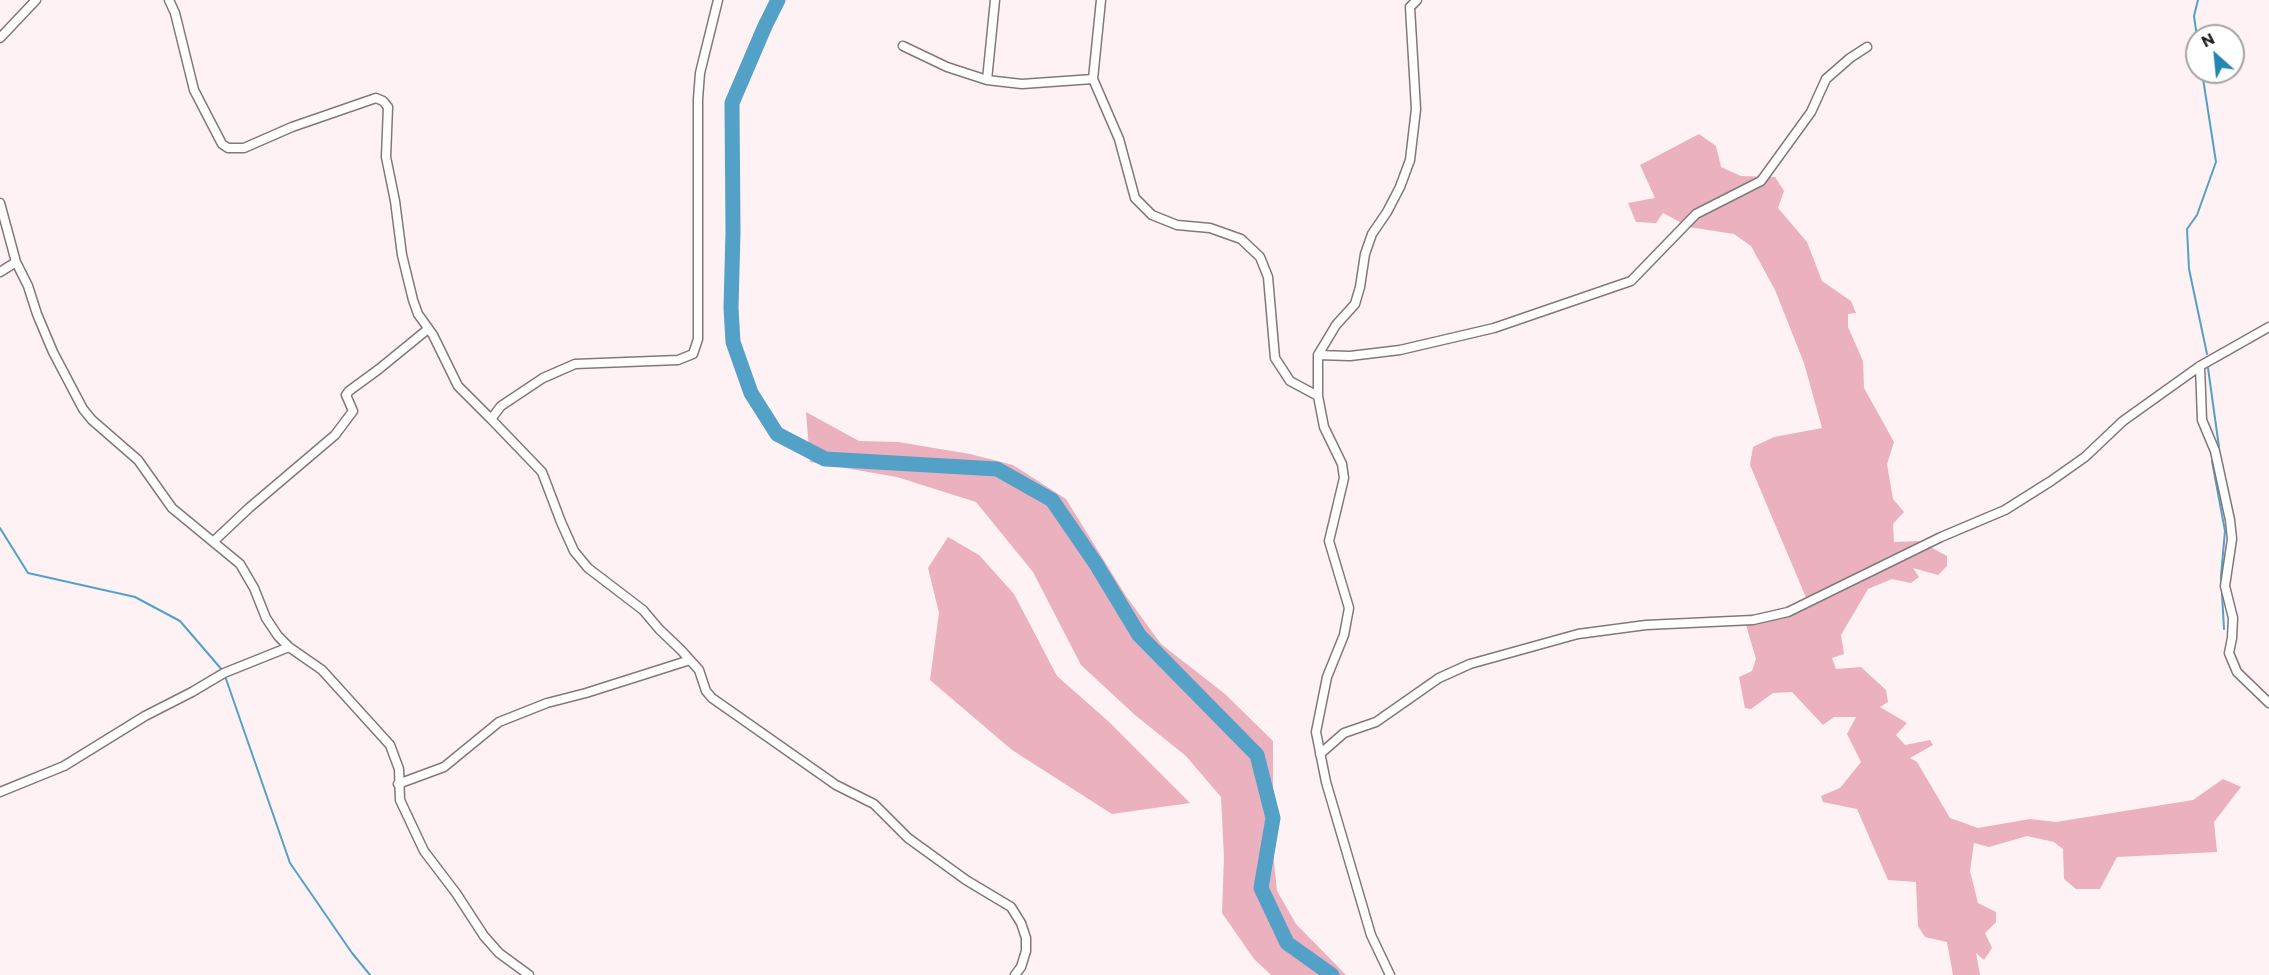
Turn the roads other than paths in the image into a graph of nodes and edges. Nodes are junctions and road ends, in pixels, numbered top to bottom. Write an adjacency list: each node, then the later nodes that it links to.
1 (36, 0): 7 (street)
2 (169, 0): 16 (street)
3 (718, 0): 20 (street)
4 (995, 0): 11 (street)
5 (1101, 0): 10 (street)
6 (1417, 0): 17 (street)
7 (0, 39)
8 (903, 46): 11 (street)
9 (1867, 47): 17 (street)
10 (1093, 79): 11 (street); 19 (street)
11 (987, 80)
12 (0, 203): 13 (street)
13 (16, 262): 14 (street); 21 (street)
14 (0, 272)
15 (2269, 327): 18 (street)
16 (428, 329): 20 (street); 21 (street)
17 (1318, 355): 19 (street)
18 (2200, 366): 24 (street); 25 (street)
19 (1318, 396): 25 (street)
20 (491, 419): 23 (street)
21 (214, 541): 22 (street)
22 (289, 647): 26 (street); 27 (street)
23 (690, 660): 26 (street); 29 (street)
24 (2269, 703)
25 (1320, 754): 30 (street)
26 (398, 784): 28 (street)
27 (0, 792)
28 (529, 975)
29 (1015, 975)
30 (1390, 975)

